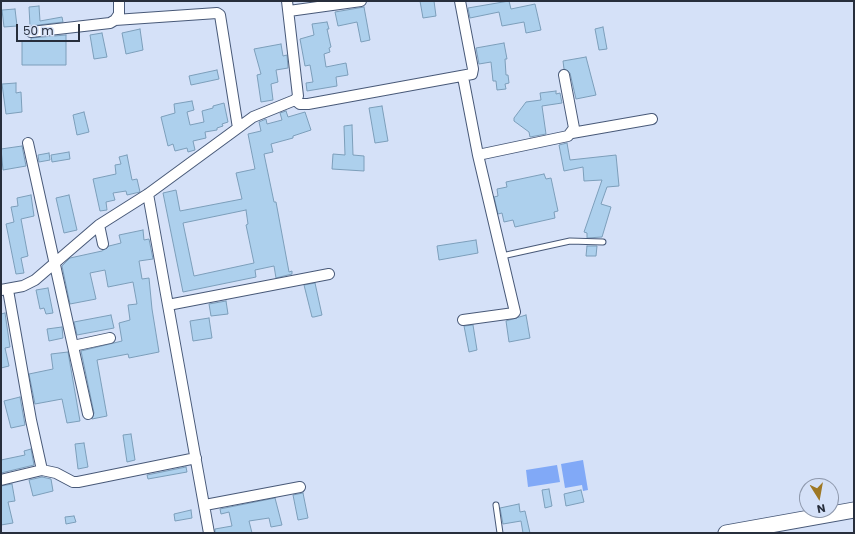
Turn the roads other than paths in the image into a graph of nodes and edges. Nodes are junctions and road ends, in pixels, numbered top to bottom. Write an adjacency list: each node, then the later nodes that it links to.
1 (119, 1): 6 (street)
2 (288, 1): 5 (street)
3 (361, 1): 5 (street)
4 (460, 1): 9 (street)
5 (290, 11): 10 (street)
6 (115, 20): 7 (street); 12 (street)
7 (31, 32)
8 (564, 74): 13 (street)
9 (463, 77): 10 (street); 15 (street)
10 (295, 100): 12 (street)
11 (652, 119): 13 (street)
12 (238, 128): 16 (street)
13 (572, 132): 15 (street)
14 (28, 143): 21 (street)
15 (478, 155): 20 (street)
16 (148, 194): 17 (street); 24 (street)
17 (99, 225): 19 (street); 21 (street)
18 (603, 242): 20 (lane)
19 (103, 244)
20 (502, 256): 25 (street)
21 (54, 262): 23 (street); 27 (street)
22 (329, 274): 24 (street)
23 (4, 290): 30 (street)
24 (168, 305): 29 (street)
25 (463, 320)
26 (110, 338): 27 (street)
27 (73, 346): 28 (street)
28 (88, 414)
29 (196, 458): 30 (street); 33 (street)
30 (42, 470): 31 (street)
31 (1, 480)
32 (300, 486): 33 (street)
33 (204, 505): 36 (street)
34 (496, 505): 37 (lane)
35 (854, 510): 38 (street)
36 (209, 533)
37 (500, 533)
38 (726, 533)

